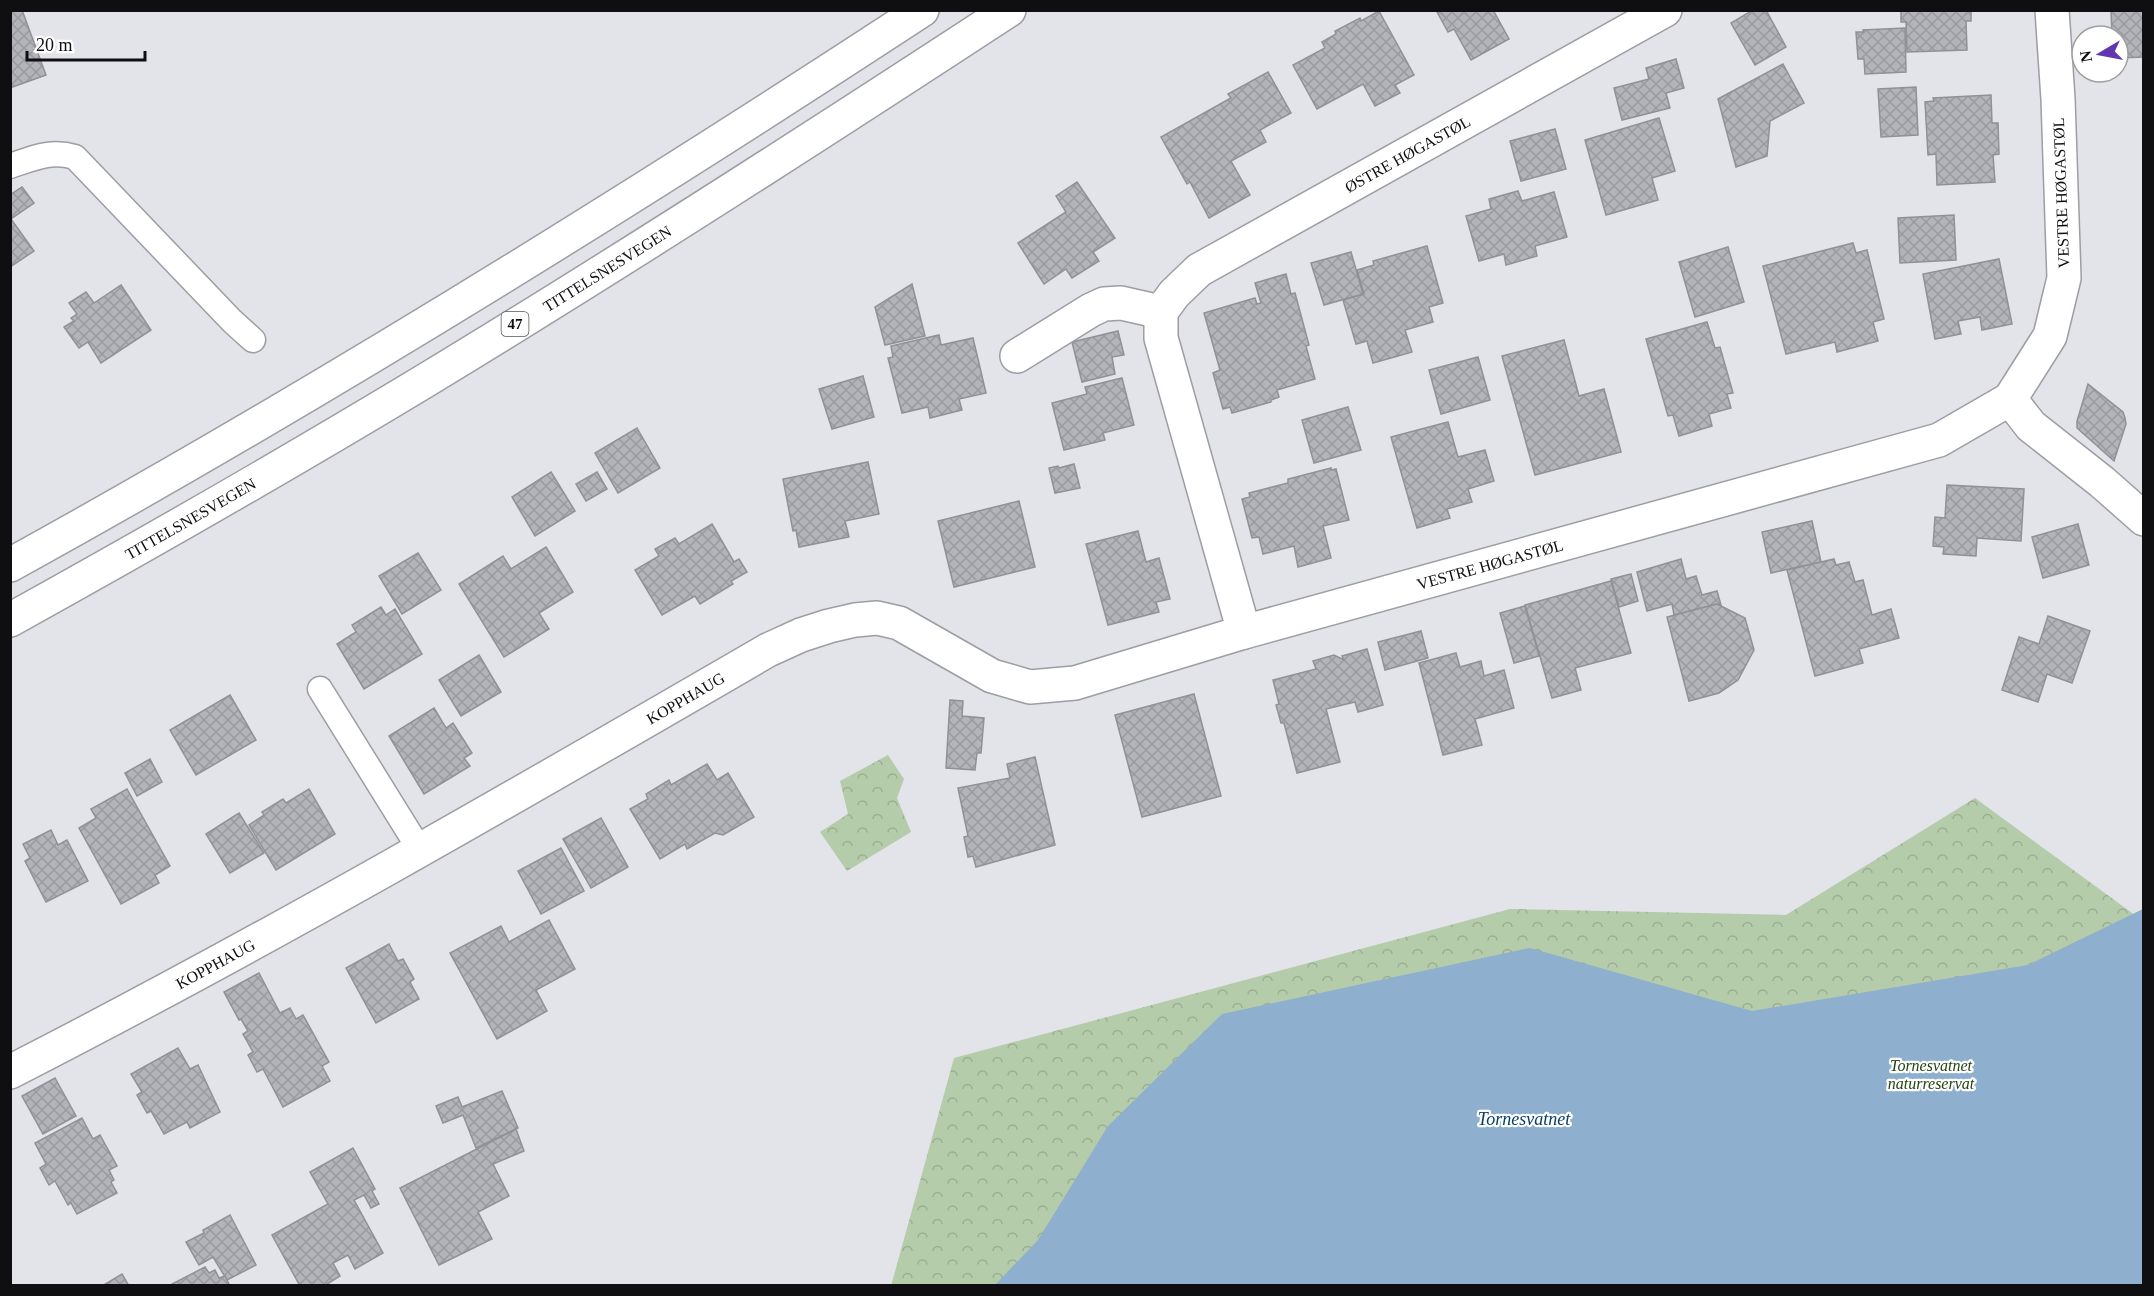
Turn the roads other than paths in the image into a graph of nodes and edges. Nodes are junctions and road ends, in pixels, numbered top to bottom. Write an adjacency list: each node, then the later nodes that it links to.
1 (922, 10): 11 (street)
2 (1009, 10): 12 (street, TITTELSNESVEGEN / 47)
3 (1665, 10): 6 (street, ØSTRE HØGASTØL)
4 (2052, 10): 9 (street, VESTRE HØGASTØL)
5 (10, 166): 7 (lane)
6 (1161, 312): 8 (street); 13 (street)
7 (253, 340)
8 (1017, 356)
9 (2010, 399): 10 (street); 13 (street, VESTRE HØGASTØL)
10 (2144, 519)
11 (10, 565)
12 (10, 620)
13 (1244, 632): 14 (street, VESTRE HØGASTØL)
14 (964, 660): 16 (street, KOPPHAUG)
15 (320, 689): 16 (lane)
16 (420, 850): 17 (street, KOPPHAUG)
17 (10, 1072)

